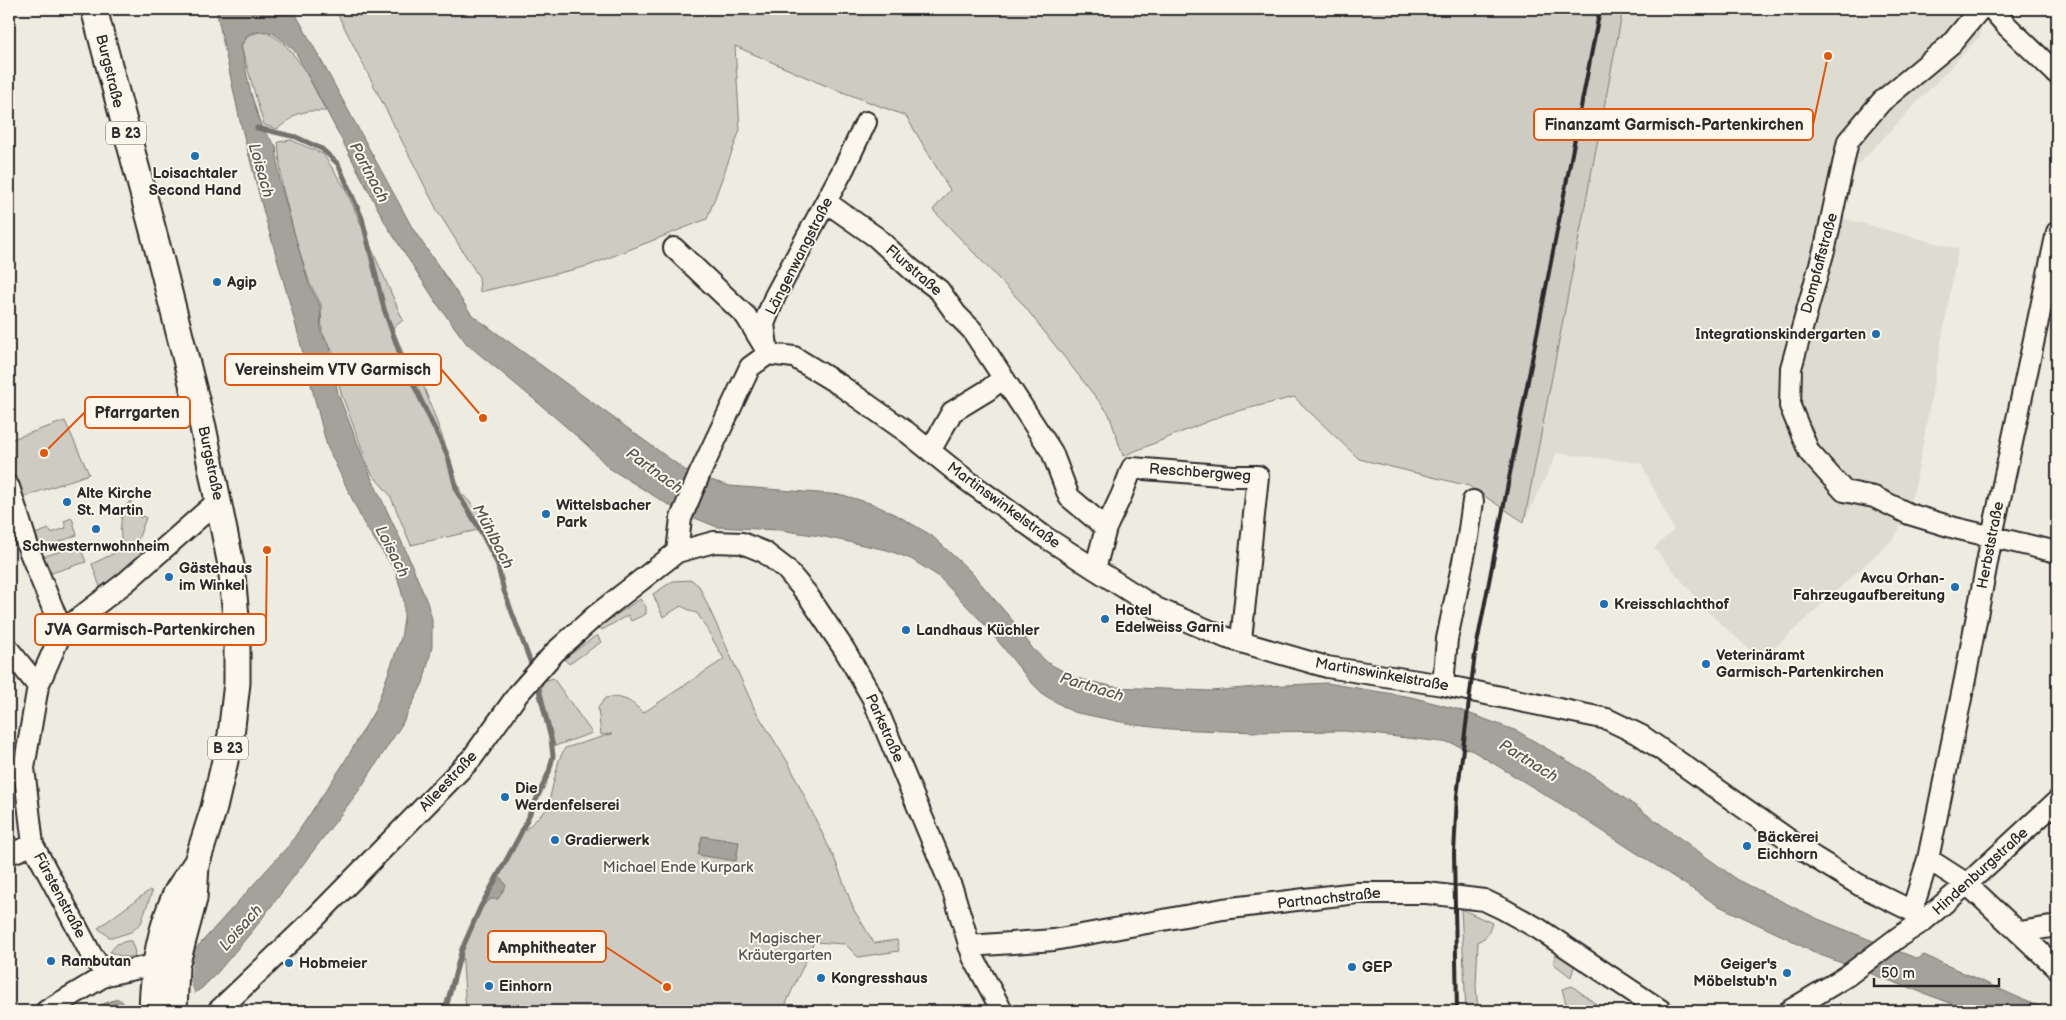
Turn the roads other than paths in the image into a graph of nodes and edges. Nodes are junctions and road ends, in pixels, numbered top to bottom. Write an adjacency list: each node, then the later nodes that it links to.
1 (94, 9): 13 (main road, Burgstraße / B 23)
2 (1980, 9): 16 (street, Dompfaffstraße)
3 (1992, 9): 4 (street)
4 (2057, 74)
5 (866, 122): 6 (street, Längenwangstraße)
6 (826, 202): 9 (street, Längenwangstraße); 10 (street, Flurstraße)
7 (2057, 232): 16 (street, Herbststraße)
8 (674, 248): 9 (street)
9 (768, 354): 11 (street, Martinswinkelstraße); 17 (street)
10 (1003, 378): 11 (street); 15 (street, Flurstraße)
11 (930, 451): 19 (street, Martinswinkelstraße)
12 (9, 487): 20 (street)
13 (219, 500): 20 (street, Fürstenstraße); 29 (main road, Burgstraße / B 23)
14 (1473, 501): 23 (street)
15 (1106, 528): 19 (street); 21 (street, Reschbergweg)
16 (1992, 536): 18 (street, Dompfaffstraße); 28 (street, Herbststraße)
17 (677, 552): 35 (street, Parkstraße); 43 (street, Alleestraße)
18 (2057, 552)
19 (1095, 569): 21 (street, Martinswinkelstraße)
20 (62, 631): 24 (street, Fürstenstraße)
21 (1241, 640): 23 (street, Martinswinkelstraße)
22 (9, 650): 24 (street)
23 (1443, 685): 31 (street, Martinswinkelstraße)
24 (38, 686): 26 (street, Fürstenstraße)
25 (2057, 801): 30 (street, Hindenburgstraße)
26 (33, 845): 27 (street); 39 (street, Fürstenstraße)
27 (9, 854)
28 (1928, 859): 30 (street); 31 (street, Herbststraße)
29 (196, 865): 37 (main road, Burgstraße / B 23); 37 (main road, Burgstraße / B 23)
30 (1967, 884): 31 (street, Hindenburgstraße); 33 (street)
31 (1917, 917): 46 (street, Hindenburgstraße)
32 (2057, 926): 33 (street)
33 (2020, 932): 36 (street)
34 (2057, 939): 36 (street)
35 (969, 946): 44 (street, Parkstraße); 45 (street, Partnachstraße)
36 (2043, 954): 38 (street)
37 (171, 959): 39 (street); 41 (main road, B 23); 42 (main road, B 23)
38 (2057, 968)
39 (106, 975): 40 (street)
40 (46, 1011)
41 (152, 1011)
42 (174, 1011)
43 (218, 1011)
44 (1002, 1011)
45 (1661, 1011)
46 (1791, 1011)

